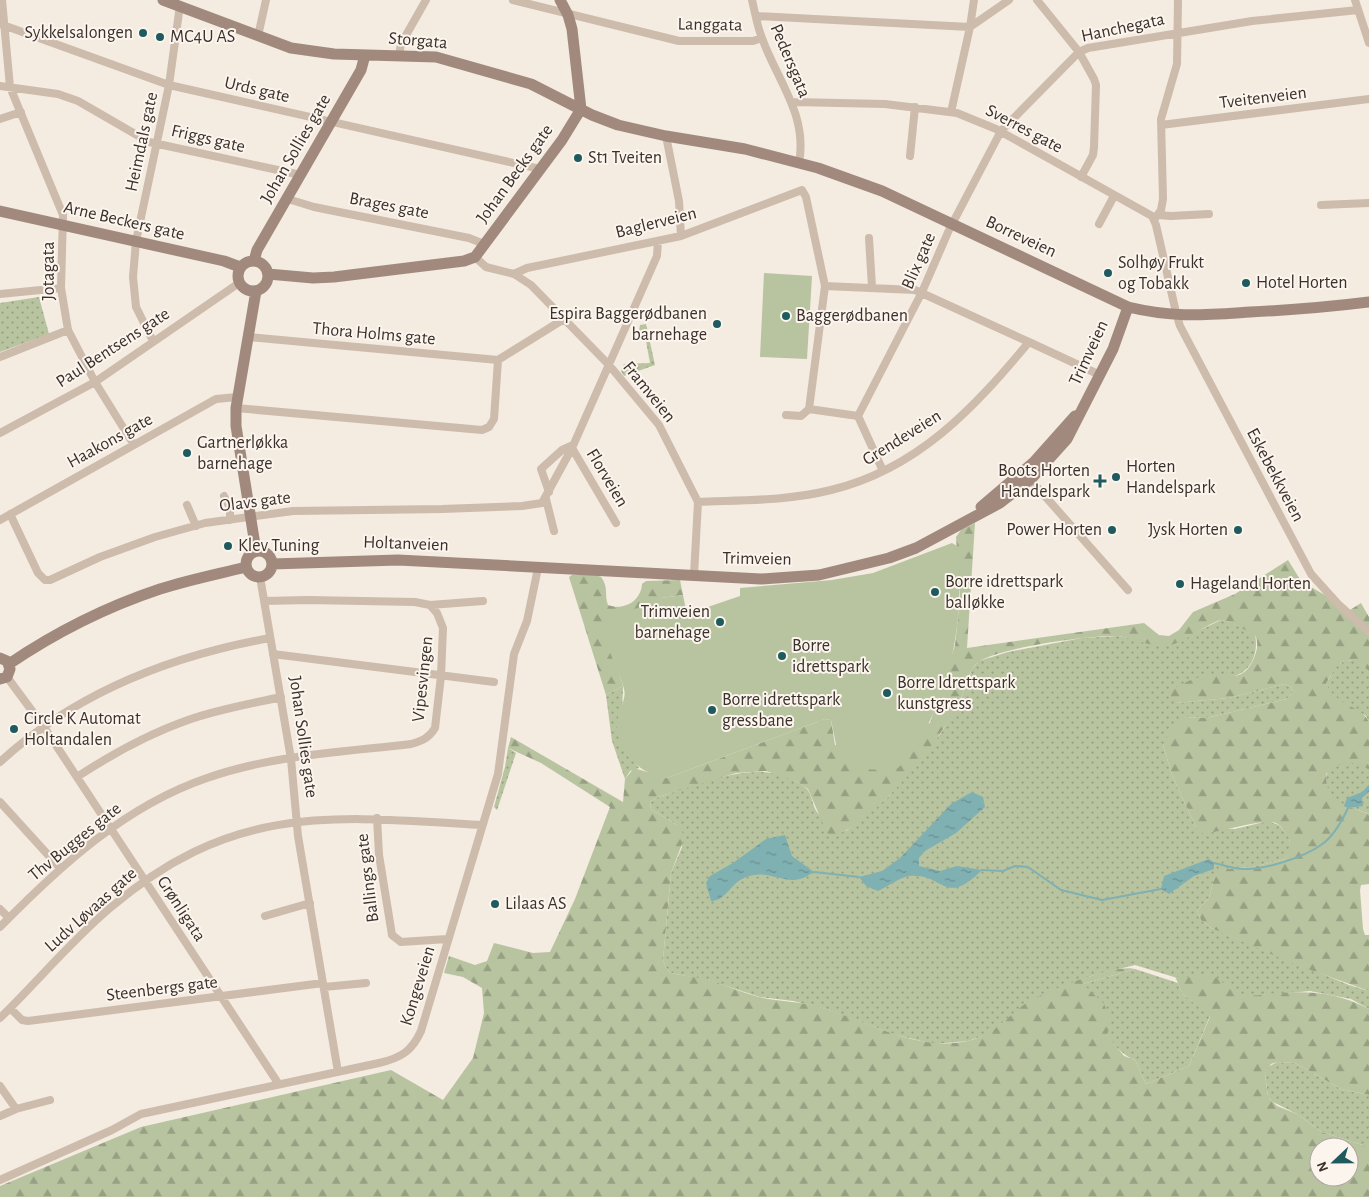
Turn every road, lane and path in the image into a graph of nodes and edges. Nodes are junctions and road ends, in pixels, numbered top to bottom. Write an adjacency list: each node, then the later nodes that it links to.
1 (2, 0): 15 (street, Jotagata)
2 (162, 0): 13 (main road, Storgata)
3 (266, 0): 21 (street)
4 (426, 0): 26 (street)
5 (513, 0): 16 (street, Langgata)
6 (560, 0): 16 (main road)
7 (752, 0): 17 (street, Pedersgata)
8 (974, 0): 19 (street)
9 (1009, 0): 19 (street)
10 (1037, 0): 24 (street)
11 (1178, 0): 20 (street)
12 (1355, 0): 14 (street)
13 (180, 5): 21 (main road, Storgata); 27 (street, Heimdals gate)
14 (1358, 10): 20 (street, Hanchegata); 23 (street)
15 (1, 12): 18 (street, Jotagata)
16 (568, 15): 22 (street, Langgata); 33 (main road)
17 (756, 16): 19 (street); 22 (street, Pedersgata)
18 (3, 25): 27 (street, Urds gate); 29 (street, Jotagata)
19 (970, 27): 35 (street)
20 (1178, 32): 24 (street, Hanchegata); 38 (street)
21 (258, 36): 25 (main road, Storgata)
22 (762, 38): 31 (street, Pedersgata)
23 (1369, 43)
24 (1079, 52): 39 (street, Hanchegata); 46 (street)
25 (365, 55): 26 (main road, Storgata); 37 (main road, Johan Sollies gate)
26 (399, 55): 33 (main road, Storgata)
27 (169, 85): 37 (street, Urds gate); 41 (street, Heimdals gate)
28 (0, 86): 29 (street, Friggs gate)
29 (10, 86): 34 (street, Jotagata); 41 (street, Friggs gate)
30 (1369, 99): 38 (street, Tveitenveien)
31 (793, 102): 32 (street, Sverres gate); 43 (street, Pedersgata)
32 (915, 107): 35 (street, Sverres gate); 42 (street)
33 (581, 109): 40 (main road, Storgata); 44 (main road, Johan Becks gate)
34 (21, 112): 36 (street); 56 (street, Jotagata)
35 (951, 112): 39 (street, Sverres gate)
36 (0, 119)
37 (332, 123): 44 (street, Urds gate); 45 (main road, Johan Sollies gate)
38 (1161, 125): 53 (street)
39 (1001, 131): 46 (street, Sverres gate); 54 (street, Hanchegata)
40 (666, 136): 43 (main road, Borreveien); 57 (street)
41 (157, 143): 45 (street, Friggs gate); 59 (street, Heimdals gate)
42 (910, 156)
43 (798, 163): 54 (main road, Borreveien)
44 (540, 169): 61 (main road, Johan Becks gate)
45 (301, 175): 48 (main road, Johan Sollies gate)
46 (1081, 177): 47 (street, Sverres gate)
47 (1114, 196): 53 (street, Sverres gate); 55 (street)
48 (288, 199): 61 (street, Brages gate); 63 (main road, Johan Sollies gate)
49 (1369, 203): 50 (street)
50 (1321, 205)
51 (0, 211): 56 (main road, Arne Beckers gate)
52 (1209, 214): 53 (street)
53 (1156, 217): 76 (street, Eskebekkveien)
54 (952, 224): 72 (street, Blix gate); 75 (main road, Borreveien)
55 (1098, 224)
56 (64, 225): 59 (main road, Arne Beckers gate); 70 (street, Jotagata)
57 (681, 236): 60 (street, Baglerveien); 68 (street, Baglerveien)
58 (869, 238): 69 (street)
59 (136, 241): 64 (main road, Arne Beckers gate); 80 (street, Heimdals gate)
60 (658, 241): 66 (street, Baglerveien); 84 (street)
61 (484, 244): 62 (main road, Johan Becks gate)
62 (475, 257): 65 (main road); 66 (street, Framveien)
63 (254, 261): 64 (main road); 65 (main road)
64 (240, 267): 67 (main road)
65 (268, 274): 71 (main road)
66 (514, 274): 77 (street, Framveien)
67 (239, 283): 71 (main road); 80 (street, Paul Bentsens gate)
68 (825, 286): 69 (street); 88 (street)
69 (872, 287): 72 (street)
70 (61, 288): 73 (street); 78 (street, Jotagata)
71 (256, 291): 79 (main road)
72 (922, 292): 81 (street); 90 (street, Blix gate)
73 (0, 294)
74 (1369, 302): 76 (main road, Borreveien)
75 (1128, 307): 76 (main road, Borreveien); 85 (main road, Trimveien)
76 (1176, 312): 117 (street, Eskebekkveien)
77 (564, 319): 83 (street); 84 (street, Framveien)
78 (68, 330): 82 (street); 86 (street, Jotagata)
79 (248, 337): 83 (street, Thora Holms gate); 87 (main road)
80 (153, 342): 86 (street, Paul Bentsens gate)
81 (1029, 342): 85 (street); 94 (street, Grendeveien)
82 (0, 357)
83 (498, 360): 87 (street, Haakons gate)
84 (609, 365): 93 (street); 98 (street, Framveien)
85 (1100, 375): 95 (main road, Trimveien)
86 (95, 382): 91 (street, Paul Bentsens gate); 92 (street, Jotagata)
87 (236, 403): 92 (street, Haakons gate); 101 (main road)
88 (808, 409): 89 (street); 90 (street)
89 (786, 416)
90 (858, 416): 94 (street)
91 (0, 433)
92 (134, 444): 100 (street, Haakons gate)
93 (573, 446): 97 (street); 97 (street); 104 (street, Florveien)
94 (883, 471): 98 (street, Grendeveien)
95 (1027, 475): 111 (main road, Trimveien); 113 (street)
96 (224, 496): 103 (street)
97 (547, 496): 101 (street, Olavs gate); 106 (street)
98 (698, 502): 111 (street, Framveien)
99 (187, 505): 105 (street)
100 (10, 514): 102 (street, Haakons gate); 105 (street, Olavs gate)
101 (251, 517): 103 (street, Olavs gate); 107 (main road)
102 (0, 520)
103 (230, 520): 105 (street, Olavs gate)
104 (616, 523)
105 (196, 526)
106 (554, 531)
107 (256, 551): 108 (main road); 109 (main road)
108 (272, 564): 110 (main road, Holtanveien); 112 (main road)
109 (246, 567): 112 (main road); 120 (main road)
110 (538, 568): 111 (main road, Trimveien); 132 (street, Kongeveien)
111 (694, 575)
112 (260, 577): 114 (street, Johan Sollies gate)
113 (1128, 590)
114 (264, 601): 116 (street); 118 (street, Johan Sollies gate)
115 (483, 601): 116 (street)
116 (430, 605): 121 (street, Vipesvingen)
117 (1369, 632)
118 (270, 638): 119 (street, Johan Sollies gate); 125 (street)
119 (273, 654): 121 (street); 124 (street, Johan Sollies gate)
120 (4, 661): 122 (main road)
121 (441, 676): 123 (street); 126 (street, Vipesvingen)
122 (3, 678): 125 (street, Grønligata)
123 (494, 682)
124 (281, 697): 126 (street, Johan Sollies gate); 128 (street)
125 (44, 728): 127 (street); 128 (street, Grønligata)
126 (291, 759): 131 (street, Johan Sollies gate); 133 (street, Thv Bugges gate)
127 (0, 762)
128 (76, 777): 133 (street, Grønligata)
129 (0, 802): 134 (street)
130 (377, 818): 131 (street, Ludv Løvaas gate); 132 (street, Ludv Løvaas gate); 141 (street, Ballings gate)
131 (297, 821): 135 (street, Ludv Løvaas gate); 136 (street, Johan Sollies gate)
132 (482, 825): 141 (street, Kongeveien)
133 (110, 828): 134 (street, Thv Bugges gate); 135 (street, Grønligata)
134 (60, 868): 139 (street, Thv Bugges gate)
135 (144, 880): 144 (street, Grønligata); 145 (street, Ludv Løvaas gate)
136 (310, 903): 138 (street); 143 (street, Johan Sollies gate)
137 (0, 909): 139 (street)
138 (265, 916)
139 (9, 918): 140 (street, Thv Bugges gate)
140 (0, 927)
141 (448, 939): 147 (street, Kongeveien)
142 (366, 983): 143 (street)
143 (324, 985): 144 (street, Steenbergs gate); 147 (street, Johan Sollies gate)
144 (221, 997): 145 (street, Steenbergs gate); 148 (street, Grønligata)
145 (10, 1008): 146 (street, Ludv Løvaas gate)
146 (0, 1018)
147 (338, 1072): 148 (street, Kongeveien)
148 (278, 1084): 153 (street, Kongeveien)
149 (0, 1086): 151 (street)
150 (50, 1100): 151 (street)
151 (16, 1109): 152 (street)
152 (0, 1116)
153 (0, 1180)

